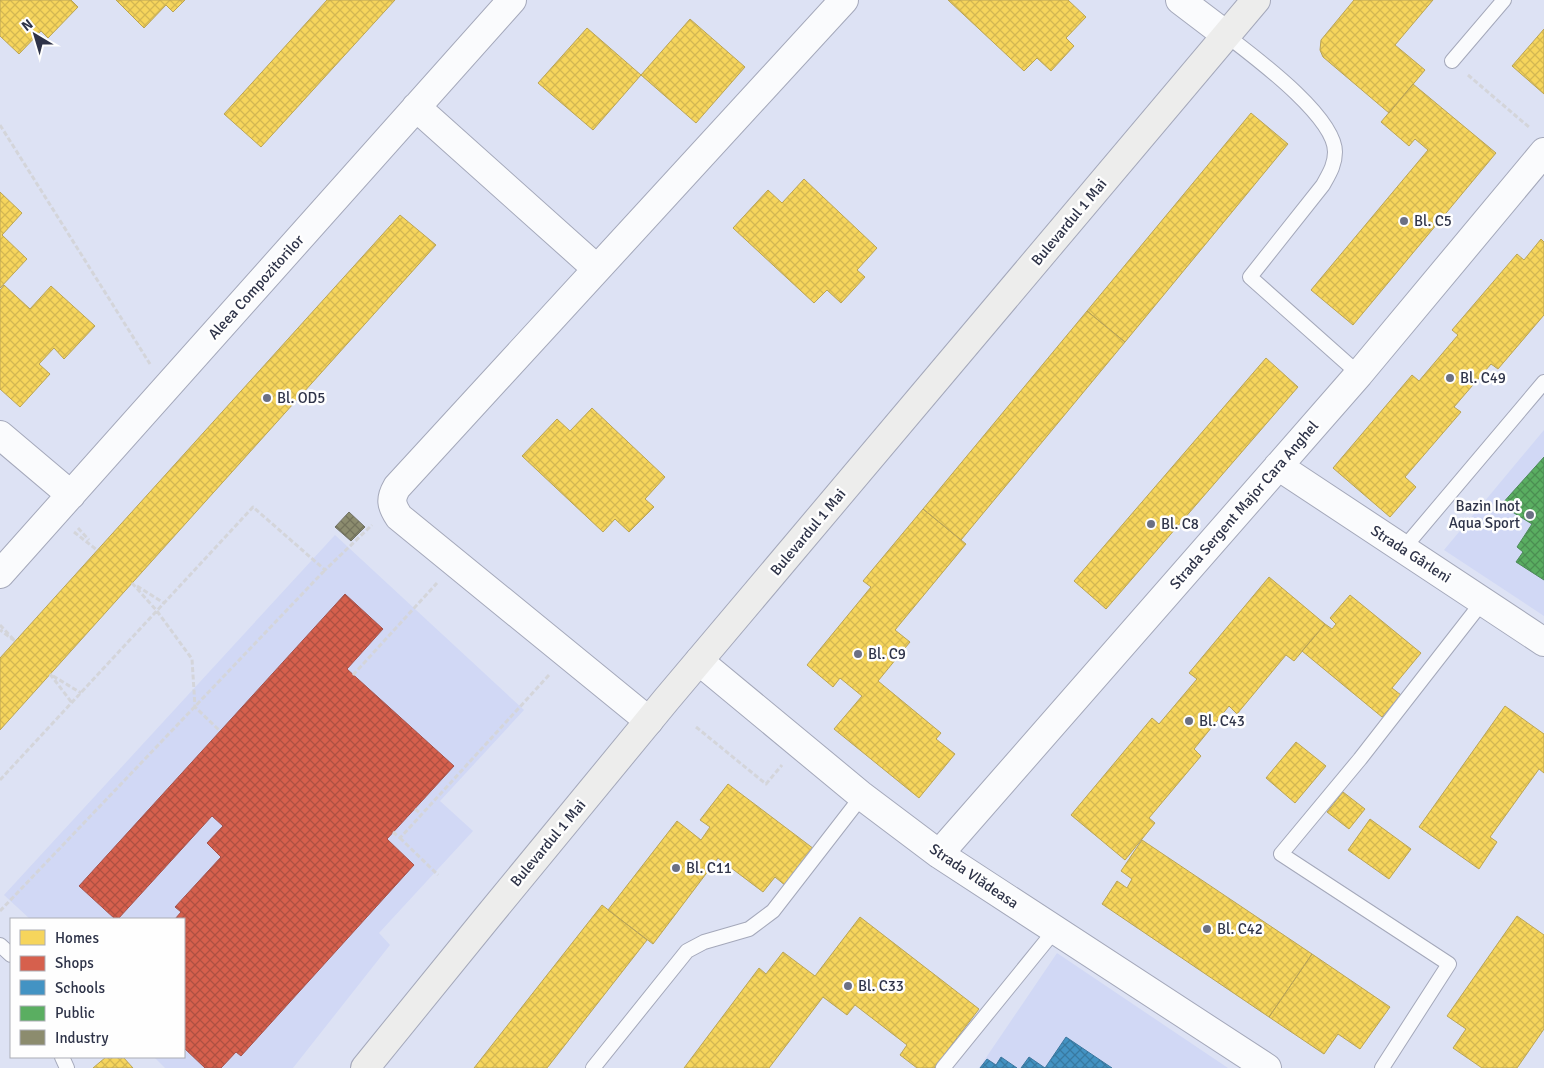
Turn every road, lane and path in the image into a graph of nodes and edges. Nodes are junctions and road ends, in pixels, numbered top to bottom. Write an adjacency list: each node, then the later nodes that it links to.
1 (512, 0): 8 (street, Aleea Compozitorilor)
2 (844, 0): 11 (street)
3 (1180, 0): 6 (street)
4 (1256, 0): 6 (main road, Bulevardul 1 Mai)
5 (1504, 0): 7 (lane)
6 (1226, 35): 12 (lane); 30 (main road, Bulevardul 1 Mai)
7 (1452, 61): 10 (path)
8 (416, 108): 11 (street); 14 (street, Aleea Compozitorilor)
9 (0, 125): 14 (path)
10 (1540, 143): 12 (street, Strada Sergent Major Cara Anghel)
11 (597, 269): 18 (street)
12 (1359, 374): 16 (street, Strada Sergent Major Cara Anghel)
13 (1544, 382): 19 (lane)
14 (166, 388): 17 (street, Aleea Compozitorilor)
15 (0, 435): 17 (street)
16 (1278, 466): 19 (street, Strada Gârleni); 45 (street, Strada Sergent Major Cara Anghel)
17 (71, 495): 22 (street, Aleea Compozitorilor)
18 (392, 506): 20 (street); 21 (path)
19 (1403, 549): 23 (street, Strada Gârleni)
20 (456, 563): 29 (street); 31 (path)
21 (324, 570): 24 (path); 34 (path)
22 (0, 574)
23 (1483, 601): 28 (street, Strada Gârleni); 55 (lane)
24 (164, 603): 25 (path); 25 (path)
25 (157, 611): 32 (path); 34 (path)
26 (0, 625): 27 (path)
27 (0, 630)
28 (1544, 642)
29 (567, 655): 35 (street); 42 (path)
30 (699, 661): 35 (main road, Bulevardul 1 Mai); 38 (street, Strada Vlădeasa)
31 (353, 674)
32 (81, 693): 33 (path); 33 (path)
33 (72, 703): 39 (path)
34 (195, 707): 37 (path); 47 (path)
35 (649, 721): 51 (main road, Bulevardul 1 Mai)
36 (696, 727): 38 (path)
37 (220, 731)
38 (799, 744): 40 (street, Strada Vlădeasa)
39 (0, 780)
40 (862, 796): 45 (street, Strada Vlădeasa); 52 (lane)
41 (416, 809): 42 (path)
42 (421, 814): 44 (path)
43 (394, 832): 44 (path)
44 (400, 838): 46 (path)
45 (939, 854): 48 (street, Strada Vlădeasa)
46 (438, 875)
47 (0, 911)
48 (1055, 930): 53 (lane); 54 (street, Strada Vlădeasa)
49 (0, 945): 50 (lane)
50 (10, 955)
51 (365, 1068)
52 (593, 1068)
53 (943, 1068)
54 (1267, 1068)
55 (1382, 1068)

